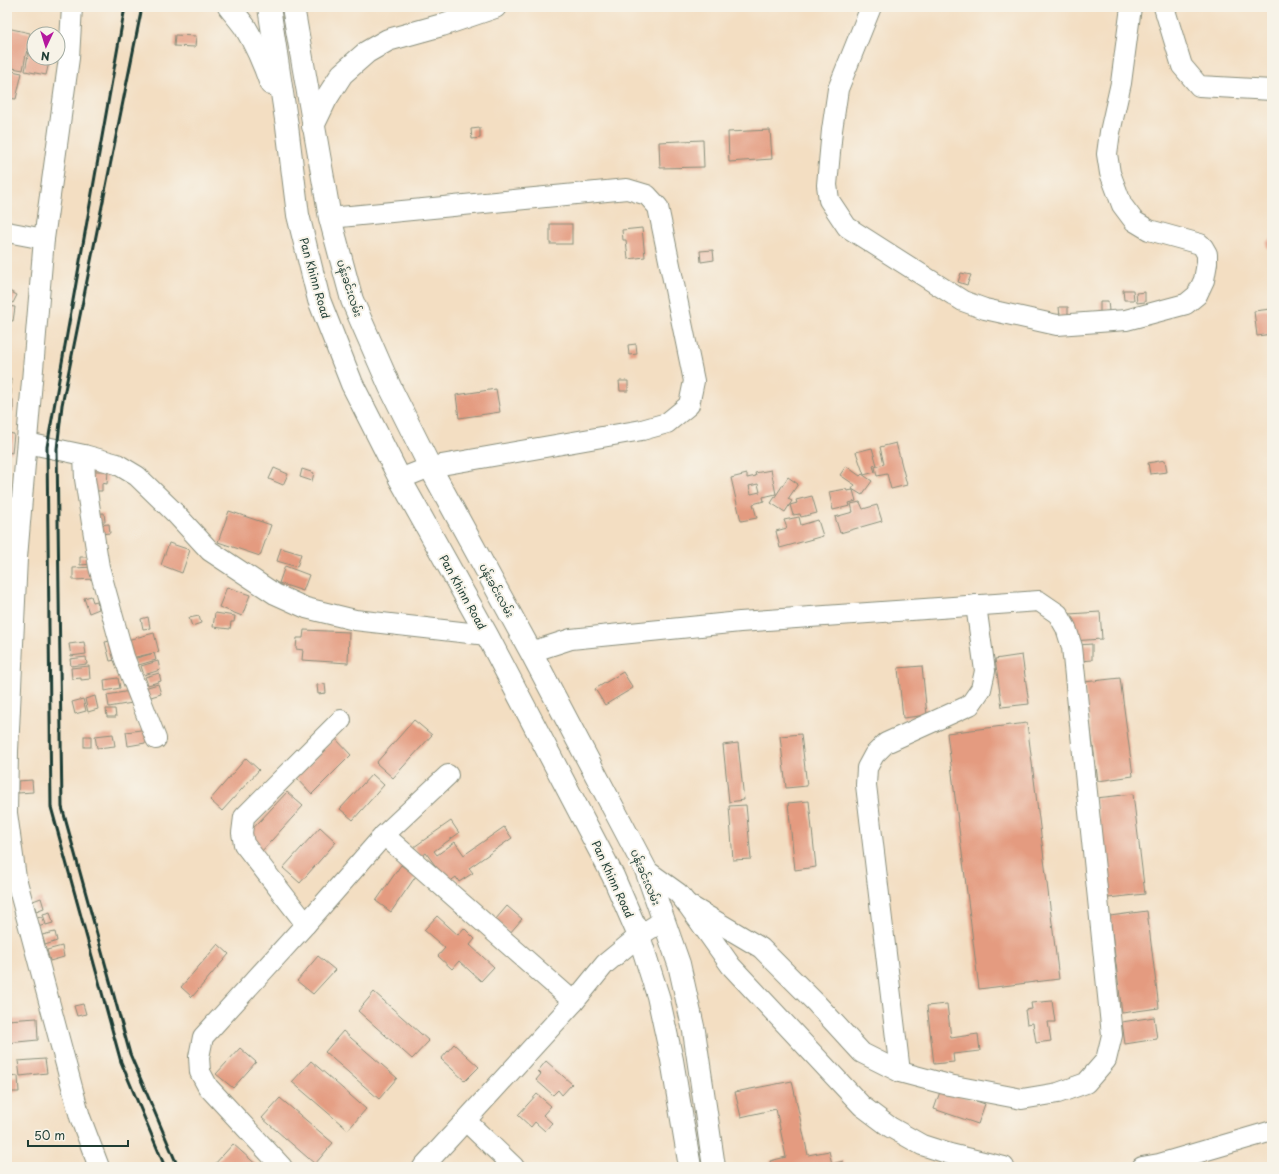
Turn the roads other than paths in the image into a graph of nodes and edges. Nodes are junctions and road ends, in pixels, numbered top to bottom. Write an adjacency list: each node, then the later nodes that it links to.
1 (72, 7): 14 (street)
2 (229, 7): 10 (main road)
3 (269, 7): 10 (main road, Pan Khinn Road)
4 (293, 7): 11 (main road, ပန်းခင်းလမ်း)
5 (495, 7): 11 (main road)
6 (871, 7): 7 (street)
7 (1131, 7)
8 (1164, 7): 9 (street)
9 (1272, 90)
10 (287, 126): 18 (main road, Pan Khinn Road)
11 (314, 126): 12 (main road, ပန်းခင်းလမ်း)
12 (330, 218): 17 (main road, ပန်းခင်းလမ်း); 17 (street)
13 (7, 232): 14 (street)
14 (44, 239): 15 (street)
15 (27, 443): 16 (street); 19 (street)
16 (84, 455): 21 (street); 24 (street)
17 (430, 467): 18 (street); 22 (main road, ပန်းခင်းလမ်း)
18 (400, 479): 21 (main road, Pan Khinn Road)
19 (12, 558): 36 (street)
20 (976, 605): 22 (street); 33 (street); 33 (street)
21 (487, 635): 31 (main road, Pan Khinn Road)
22 (532, 652): 27 (main road, ပန်းခင်းလမ်း)
23 (341, 720): 30 (street)
24 (156, 740)
25 (448, 775): 26 (street)
26 (384, 835): 30 (street); 32 (street)
27 (646, 870): 28 (street); 29 (main road, ပန်းခင်းလမ်း)
28 (687, 904): 33 (street); 42 (street)
29 (664, 920): 31 (street); 41 (main road, ပန်းခင်းလမ်း)
30 (306, 924): 37 (street)
31 (639, 936): 32 (street); 40 (main road, Pan Khinn Road)
32 (574, 1002): 34 (street)
33 (900, 1072)
34 (466, 1121): 38 (street); 39 (street)
35 (1272, 1131): 43 (street)
36 (99, 1167)
37 (282, 1167)
38 (423, 1167)
39 (514, 1167)
40 (690, 1167)
41 (714, 1167)
42 (1004, 1167)
43 (1142, 1167)

